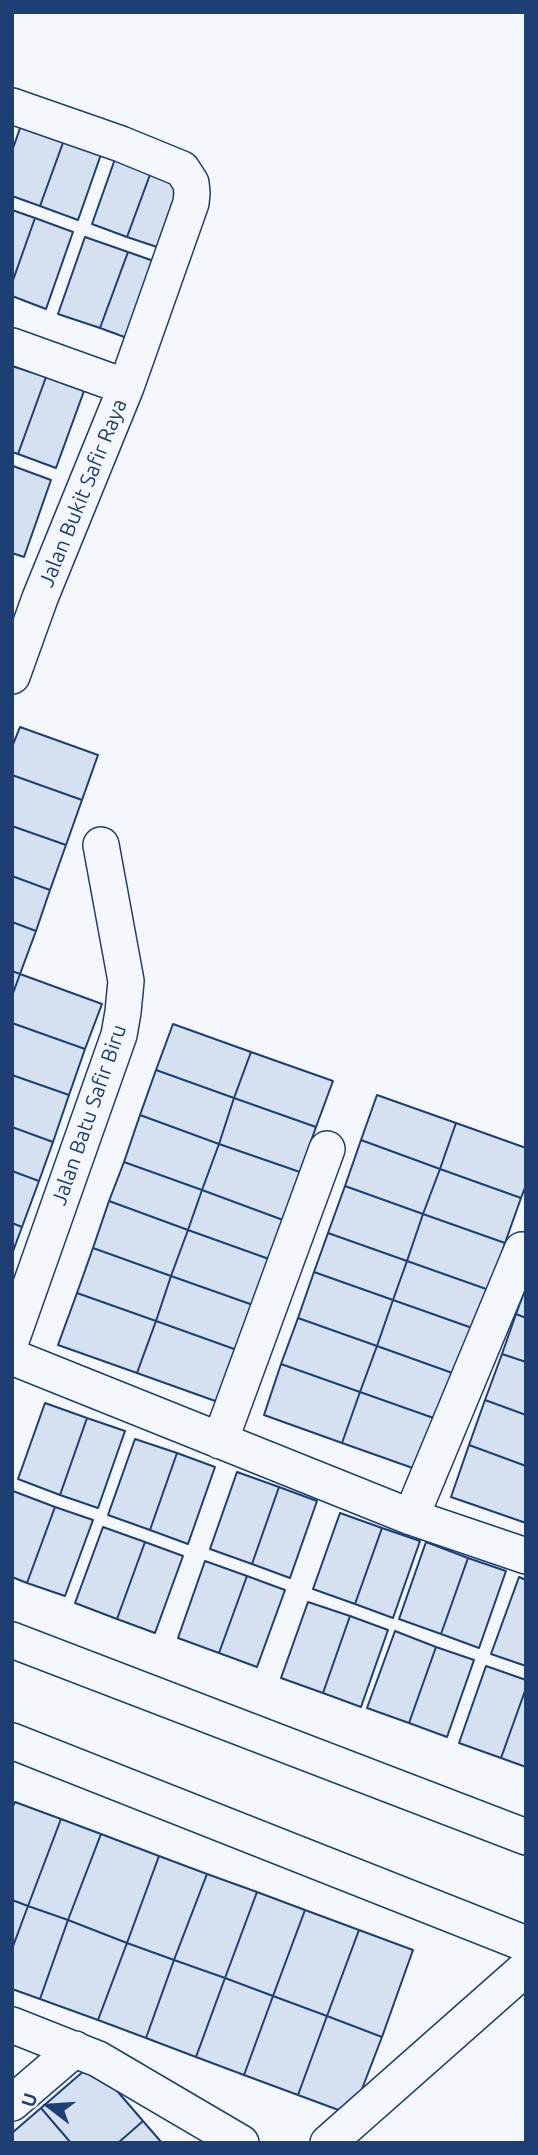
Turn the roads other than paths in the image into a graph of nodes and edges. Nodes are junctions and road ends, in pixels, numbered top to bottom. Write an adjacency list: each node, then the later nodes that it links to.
1 (12, 106): 3 (street, Jalan Bukit Safir Raya)
2 (12, 346): 3 (street)
3 (125, 387): 4 (street, Jalan Bukit Safir Raya)
4 (26, 594): 5 (street, Jalan Bukit Safir Raya)
5 (12, 676)
6 (101, 845): 9 (street, Jalan Batu Safir Biru)
7 (327, 1149): 11 (street)
8 (522, 1251): 12 (street)
9 (12, 1338)
10 (12, 1357): 11 (street)
11 (220, 1441): 12 (street)
12 (411, 1517): 13 (street)
13 (526, 1556)
14 (12, 1640): 16 (street)
15 (12, 1741): 17 (street)
16 (526, 1837)
17 (526, 1944)
18 (526, 1968): 23 (street)
19 (12, 2025): 20 (street)
20 (75, 2049): 21 (street); 22 (street)
21 (12, 2103)
22 (241, 2143)
23 (328, 2143)

